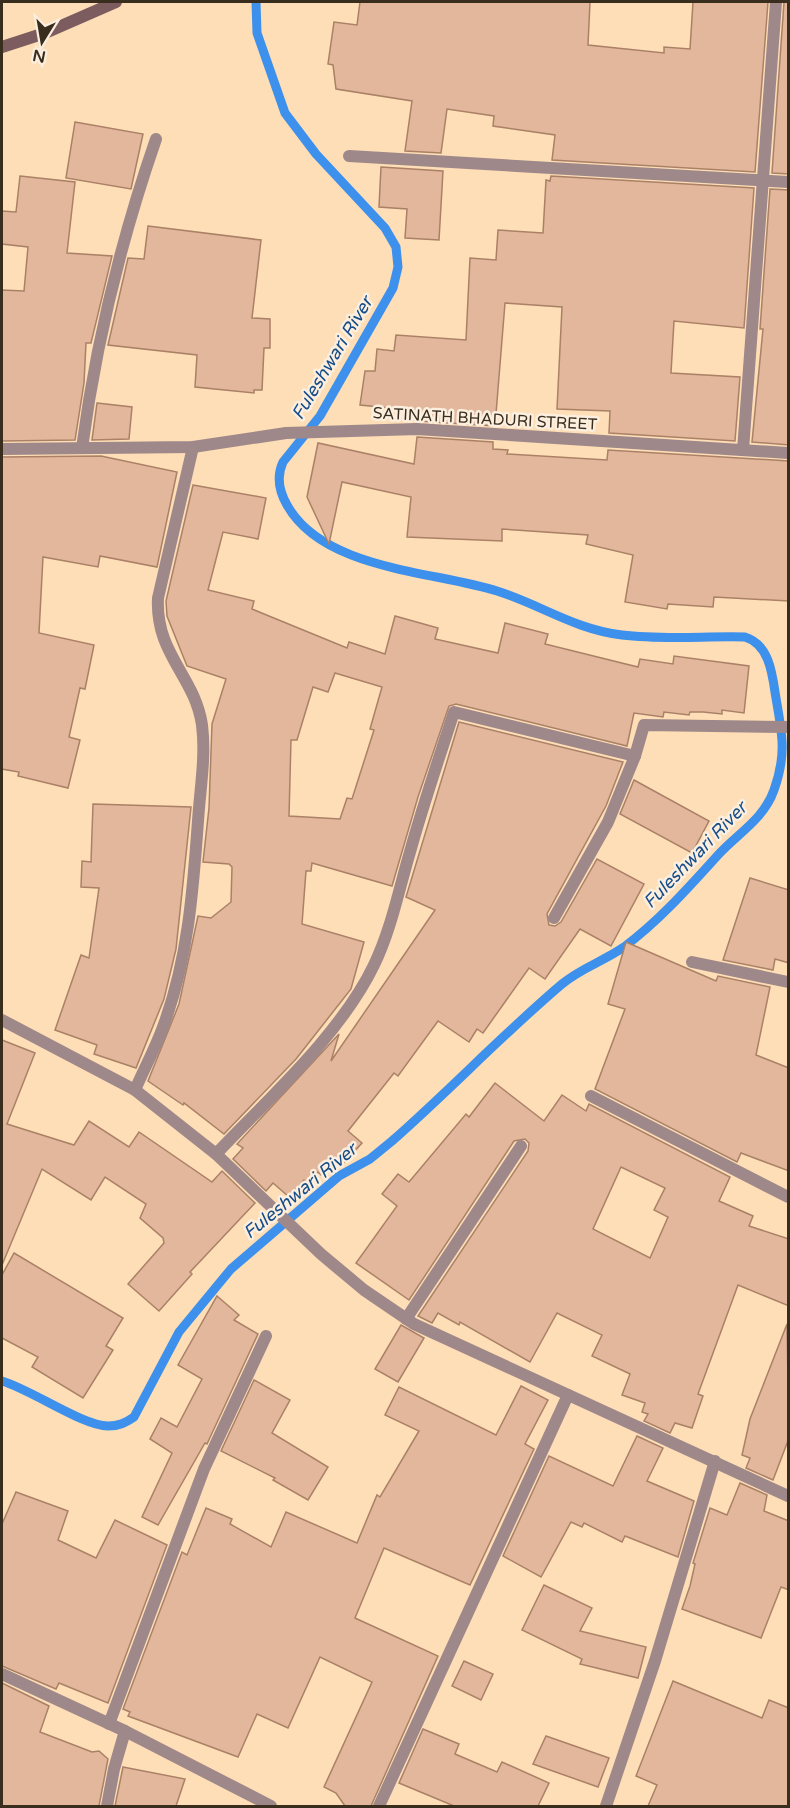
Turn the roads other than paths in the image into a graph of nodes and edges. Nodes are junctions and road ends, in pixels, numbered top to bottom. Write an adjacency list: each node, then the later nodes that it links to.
1 (116, 2): 3 (street)
2 (776, 2): 6 (street)
3 (2, 47)
4 (156, 139): 9 (street)
5 (349, 156): 6 (street)
6 (763, 180): 7 (street); 11 (street)
7 (789, 182)
8 (193, 447): 9 (street, SATINATH BHADURI STREET); 11 (street, SATINATH BHADURI STREET); 19 (street)
9 (82, 448): 10 (street, SATINATH BHADURI STREET)
10 (2, 449)
11 (743, 450): 12 (street, SATINATH BHADURI STREET)
12 (789, 453)
13 (789, 728): 14 (street)
14 (635, 756): 15 (street); 22 (street)
15 (554, 918)
16 (692, 962): 17 (street)
17 (789, 982)
18 (2, 1020): 19 (street)
19 (135, 1090): 22 (street)
20 (591, 1095): 23 (street)
21 (521, 1146): 24 (street)
22 (216, 1154): 24 (street)
23 (789, 1197)
24 (406, 1318): 26 (street)
25 (266, 1336): 30 (street)
26 (568, 1395): 27 (street); 34 (street)
27 (715, 1461): 28 (street); 35 (street)
28 (789, 1496)
29 (2, 1674): 30 (street)
30 (109, 1724): 31 (street)
31 (125, 1731): 32 (street); 33 (street)
32 (107, 1806)
33 (271, 1806)
34 (379, 1806)
35 (606, 1806)

